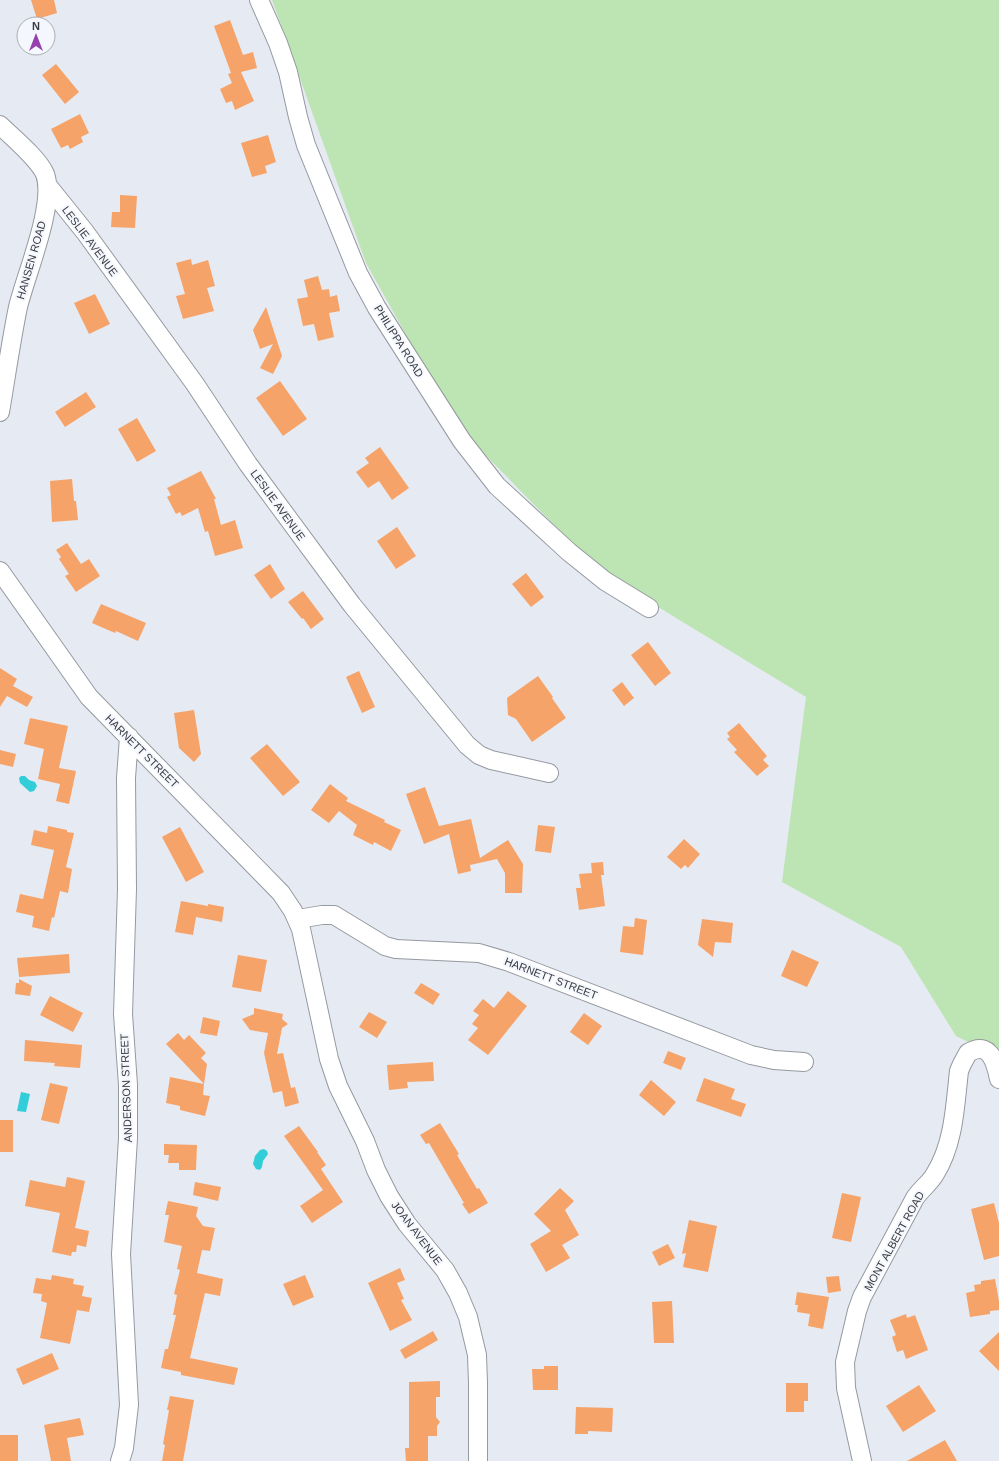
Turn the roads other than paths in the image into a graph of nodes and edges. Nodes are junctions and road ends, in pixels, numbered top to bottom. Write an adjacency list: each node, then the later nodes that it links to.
1 (259, 0): 6 (street, PHILIPPA ROAD)
2 (0, 125): 3 (street, HANSEN ROAD)
3 (48, 186): 4 (street, HANSEN ROAD); 8 (street, LESLIE AVENUE)
4 (0, 412)
5 (0, 571): 7 (street, HARNETT STREET)
6 (650, 608)
7 (129, 737): 9 (street, HARNETT STREET); 13 (street, ANDERSON STREET)
8 (549, 772)
9 (298, 919): 10 (street, HARNETT STREET); 11 (street, HARNETT STREET)
10 (304, 941): 14 (street, JOAN AVENUE)
11 (804, 1062)
12 (999, 1079): 15 (street, MONT ALBERT ROAD)
13 (120, 1461)
14 (478, 1461)
15 (862, 1461)

